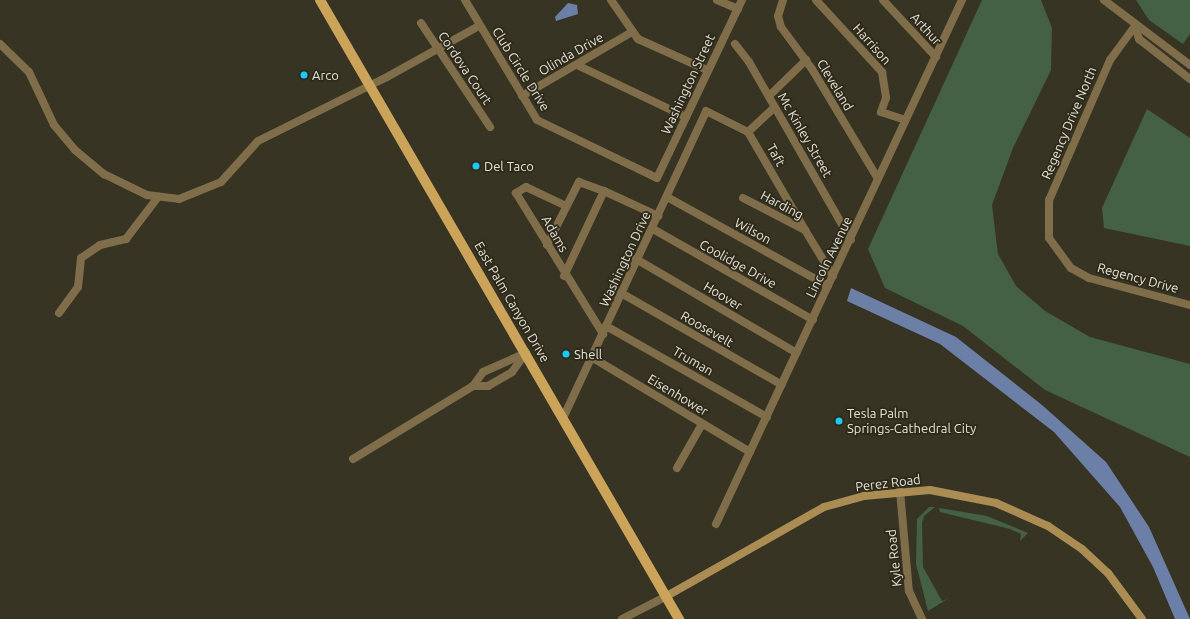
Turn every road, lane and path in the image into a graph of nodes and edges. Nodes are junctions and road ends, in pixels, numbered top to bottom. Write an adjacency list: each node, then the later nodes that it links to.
1 (320, 0): 25 (main road, East Palm Canyon Drive)
2 (465, 0): 13 (street, Club Circle Drive)
3 (611, 0): 15 (street)
4 (717, 0): 11 (street)
5 (742, 0): 11 (street, Washington Street)
6 (816, 0): 30 (street, Harrison)
7 (883, 0): 19 (street, Arthur)
8 (962, 0): 19 (street, Lincoln Avenue)
9 (1104, 0): 14 (street)
10 (782, 2): 20 (street, Cleveland)
11 (738, 9): 23 (street, Washington Street)
12 (421, 23): 18 (street, Cordova Court)
13 (479, 26): 18 (street); 26 (street, Club Circle Drive)
14 (1135, 26): 22 (street); 24 (street); 43 (street, Regency Drive North)
15 (632, 32): 21 (street, Olinda Drive); 23 (street)
16 (0, 44): 36 (street)
17 (735, 44): 27 (street, Mc Kinley Street)
18 (437, 50): 25 (street); 31 (street, Cordova Court)
19 (936, 57): 30 (street, Lincoln Avenue)
20 (806, 60): 27 (street); 34 (street, Cleveland)
21 (577, 65): 26 (street, Olinda Drive); 29 (street)
22 (1190, 65)
23 (708, 70): 29 (street, Washington Street)
24 (1190, 79)
25 (370, 86): 36 (street); 56 (main road, East Palm Canyon Drive)
26 (522, 96): 33 (street, Club Circle Drive)
27 (769, 96): 28 (street, Mc Kinley Street)
28 (774, 108): 32 (street); 44 (street, Mc Kinley Street)
29 (686, 117): 33 (street, Washington Street)
30 (905, 120): 34 (street, Lincoln Avenue)
31 (490, 127)
32 (748, 132): 37 (street, Washington Drive); 42 (street, Taft)
33 (657, 178)
34 (878, 179): 44 (street, Lincoln Avenue)
35 (604, 191): 39 (street); 40 (street); 47 (street)
36 (158, 197): 52 (street)
37 (667, 197): 40 (street, Washington Drive); 49 (street, Wilson)
38 (743, 198): 42 (street, Harding)
39 (566, 206): 45 (street); 45 (street, Adams)
40 (658, 216): 41 (street, Washington Drive)
41 (653, 229): 46 (street, Washington Drive); 53 (street, Coolidge Drive)
42 (805, 230): 48 (street, Harding)
43 (1049, 238): 51 (street, Regency Drive)
44 (851, 240): 48 (street, Lincoln Avenue)
45 (547, 245): 47 (street, Adams)
46 (636, 259): 50 (street, Washington Drive); 57 (street, Hoover)
47 (564, 276): 55 (street, Adams)
48 (833, 276): 49 (street, Lincoln Avenue)
49 (828, 286): 53 (street, Lincoln Avenue)
50 (621, 293): 54 (street, Washington Drive); 59 (street, Roosevelt)
51 (1190, 305)
52 (59, 313)
53 (812, 320): 57 (street, Lincoln Avenue)
54 (606, 326): 55 (street, Washington Drive); 62 (street, Truman)
55 (603, 334): 58 (street, Washington Drive)
56 (526, 353): 60 (street); 60 (street); 61 (main road, East Palm Canyon Drive)
57 (797, 353): 59 (street, Lincoln Avenue)
58 (593, 358): 61 (street, Washington Drive); 63 (street, Eisenhower)
59 (782, 385): 62 (street, Lincoln Avenue)
60 (473, 386): 65 (street)
61 (564, 416): 69 (main road, East Palm Canyon Drive)
62 (767, 417): 64 (street, Lincoln Avenue)
63 (702, 424): 64 (street, Eisenhower); 66 (street)
64 (750, 452): 68 (street, Lincoln Avenue)
65 (353, 459)
66 (677, 468)
67 (900, 492): 69 (main road, Perez Road); 72 (street, Kyle Road); 73 (main road, Perez Road)
68 (716, 524)
69 (665, 597): 70 (street, Perez Road); 71 (main road, East Palm Canyon Drive)
70 (622, 619)
71 (679, 619)
72 (922, 619)
73 (1142, 619)

